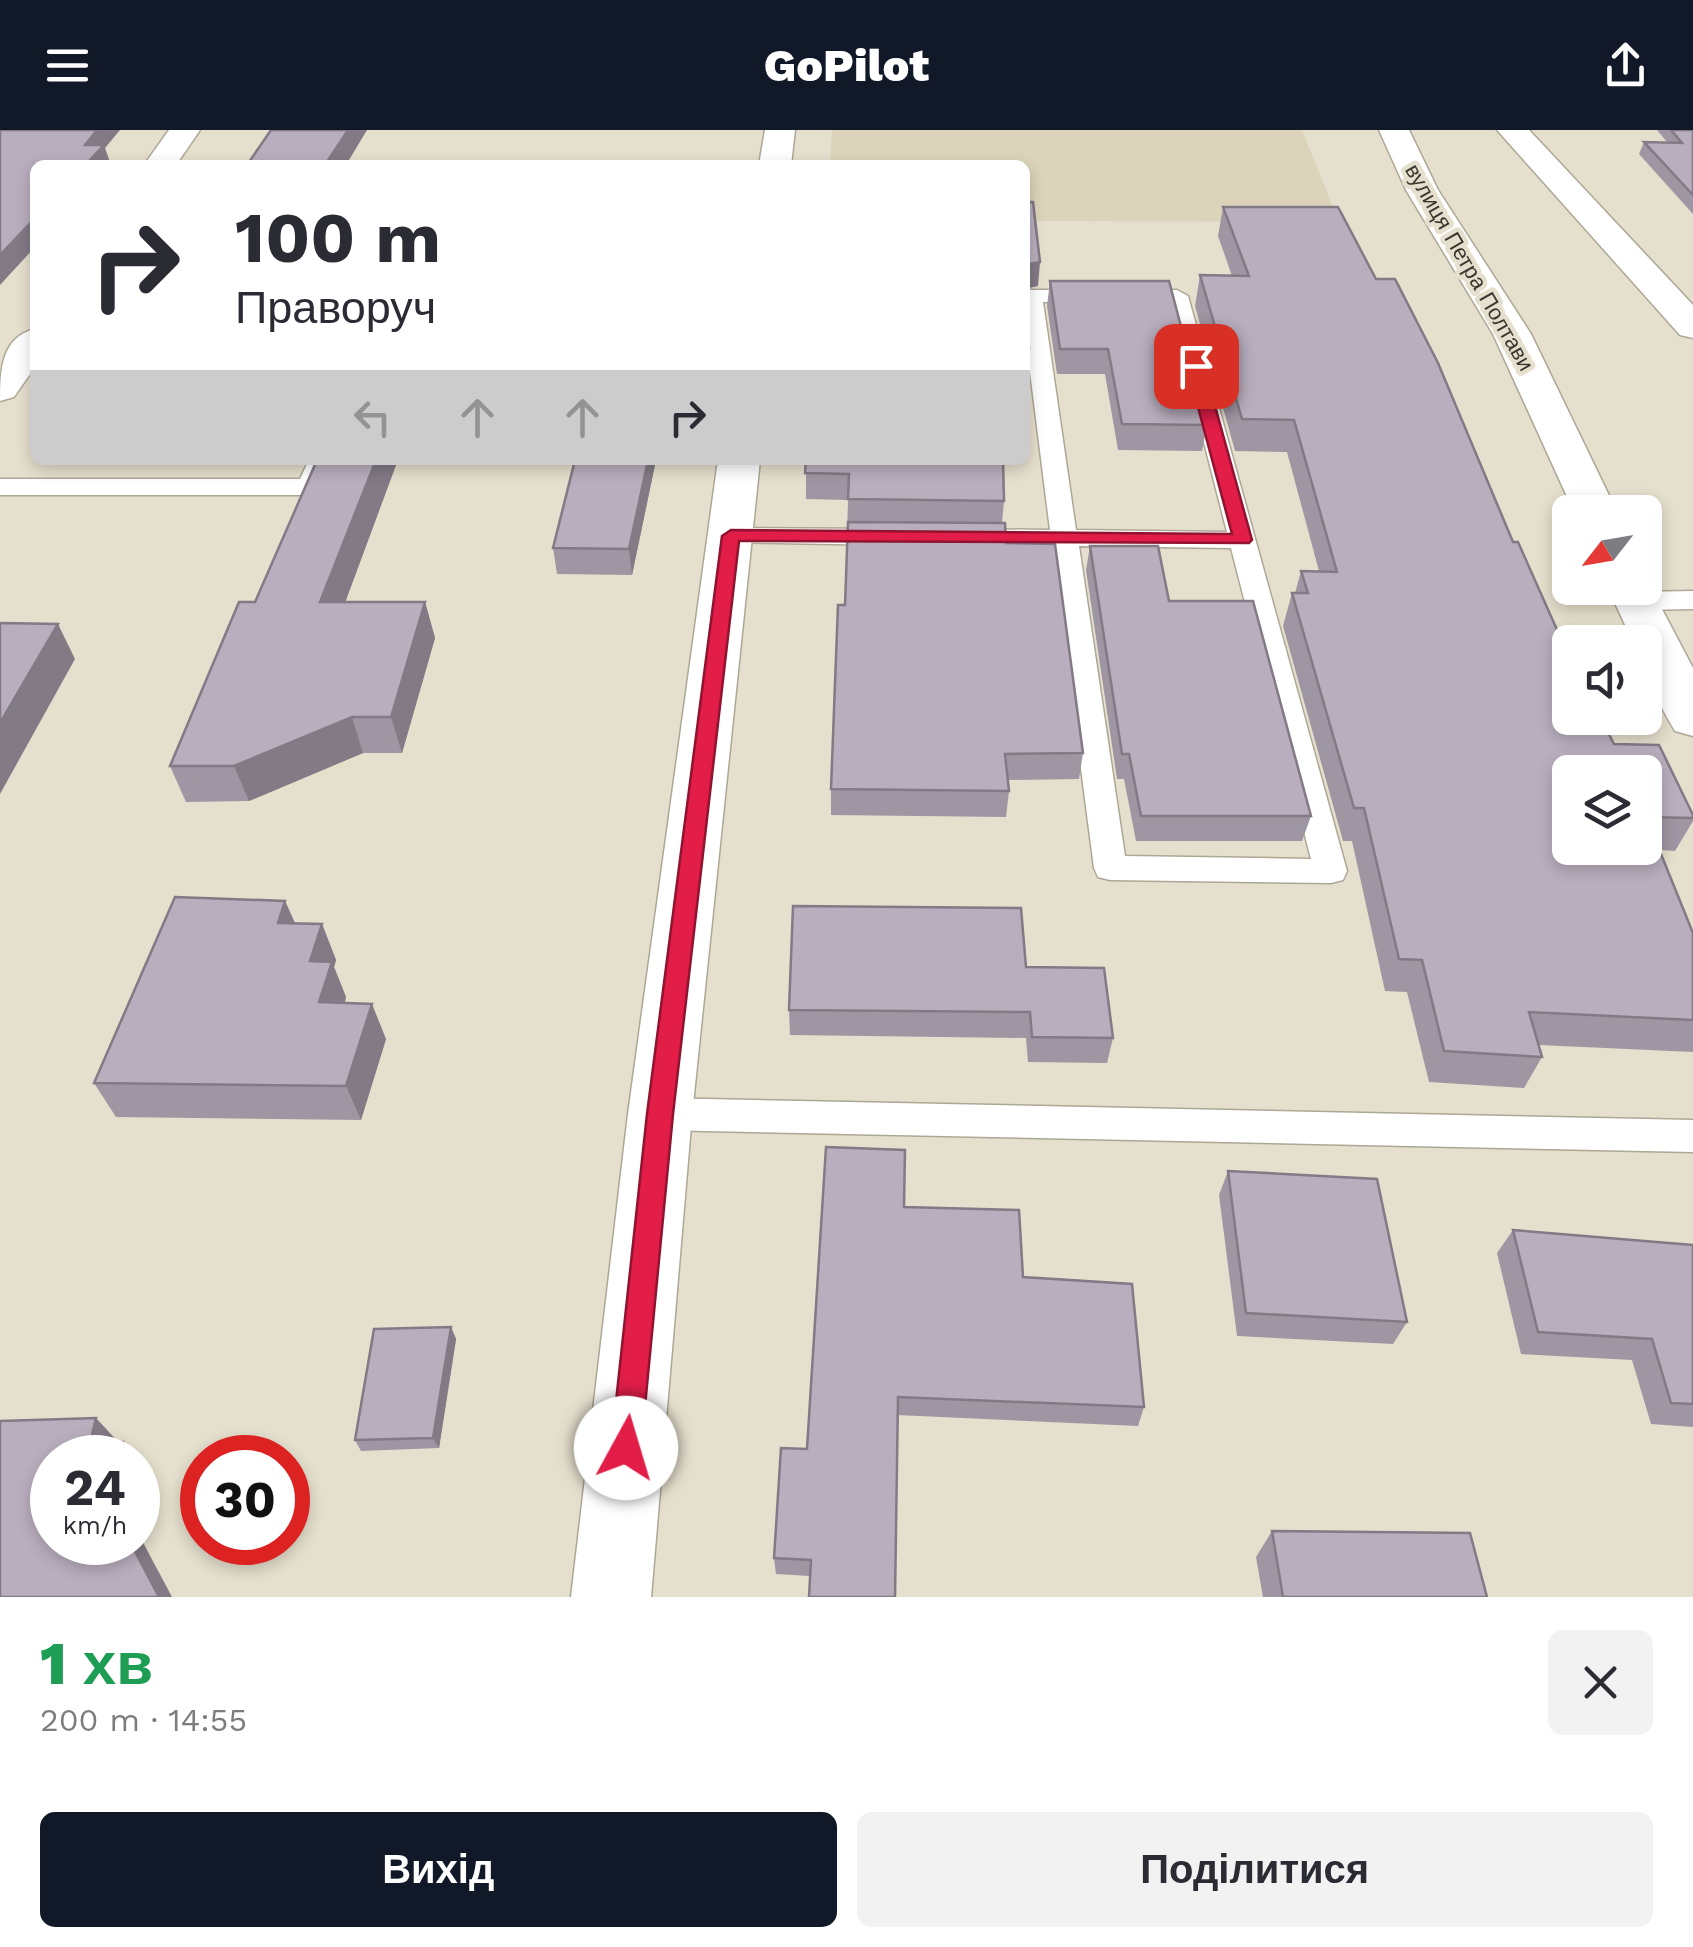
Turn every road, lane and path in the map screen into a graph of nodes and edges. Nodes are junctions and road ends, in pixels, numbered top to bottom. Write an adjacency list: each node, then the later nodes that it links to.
1 (185, 130): 5 (street)
2 (780, 130): 6 (street)
3 (1394, 130): 13 (street, вулиця Петра Полтави)
4 (1512, 130): 7 (street)
5 (164, 160)
6 (776, 160)
7 (1693, 326)
8 (30, 347): 9 (street)
9 (0, 389)
10 (318, 465): 12 (lane)
11 (739, 465): 14 (street)
12 (0, 487)
13 (1588, 495)
14 (731, 536): 15 (lane); 21 (street)
15 (1064, 538): 16 (lane); 16 (lane); 16 (lane)
16 (1242, 540)
17 (1662, 597): 18 (lane)
18 (1693, 600)
19 (1639, 605): 20 (street)
20 (1693, 719)
21 (660, 1114): 22 (lane); 23 (street)
22 (1693, 1136)
23 (610, 1597)

